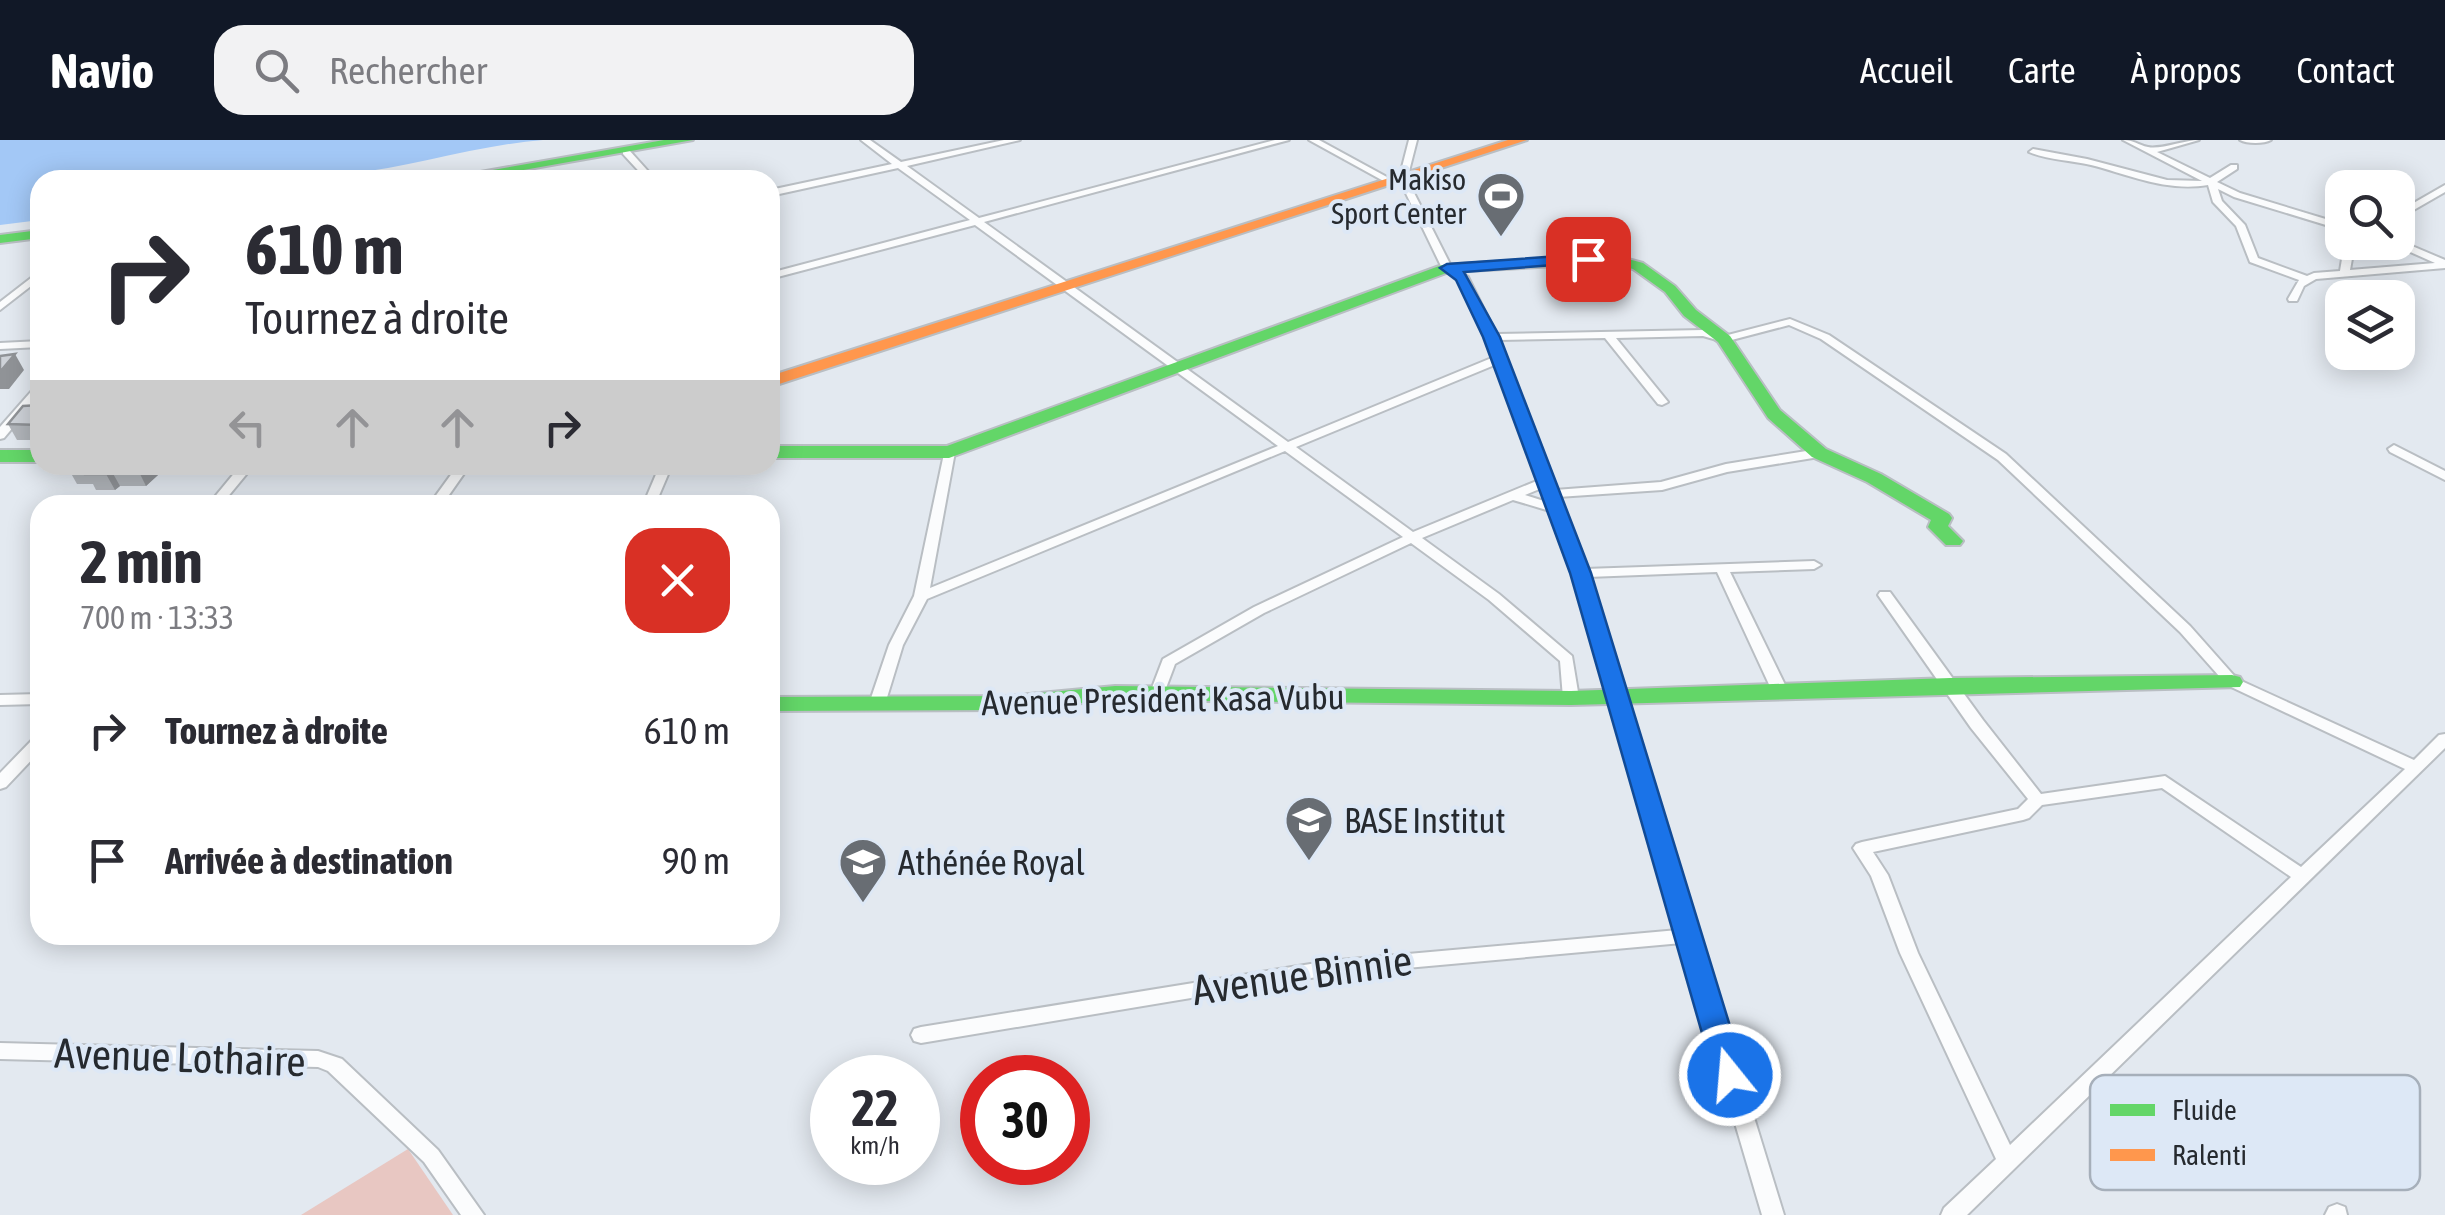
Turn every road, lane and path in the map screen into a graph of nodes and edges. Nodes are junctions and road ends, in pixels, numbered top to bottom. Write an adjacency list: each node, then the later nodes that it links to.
1 (687, 140): 13 (street)
2 (865, 140): 15 (street)
3 (1016, 140): 15 (street)
4 (1285, 140): 24 (street)
5 (1312, 140): 19 (street)
6 (1413, 140): 19 (street)
7 (1521, 140): 19 (street)
8 (2127, 140): 12 (street)
9 (2195, 140): 12 (street)
10 (2244, 140): 11 (street)
11 (2267, 140)
12 (2148, 151): 20 (street)
13 (626, 152): 17 (street); 18 (street)
14 (2033, 152): 20 (street)
15 (899, 165): 22 (street); 24 (street)
16 (2234, 166): 20 (street)
17 (508, 170)
18 (643, 170)
19 (1398, 180): 33 (street); 36 (street)
20 (2211, 182): 25 (street); 34 (street)
21 (2445, 188): 23 (street)
22 (780, 191)
23 (2415, 206)
24 (980, 221): 32 (street); 36 (street)
25 (2325, 223)
26 (30, 235): 27 (street)
27 (0, 239)
28 (2415, 252): 30 (street)
29 (2347, 260): 31 (street)
30 (2445, 264): 31 (street)
31 (2345, 271): 34 (street)
32 (780, 273)
33 (1446, 276): 40 (street); 41 (street); 45 (street)
34 (2305, 279): 37 (street)
35 (30, 282): 38 (street)
36 (1066, 286): 45 (street); 47 (street)
37 (2294, 299)
38 (0, 307)
39 (1608, 335): 40 (street); 41 (street); 50 (street)
40 (1492, 337): 44 (street)
41 (1724, 339): 56 (street); 72 (street)
42 (30, 344): 43 (street)
43 (0, 346)
44 (1500, 359): 46 (street); 48 (street)
45 (1176, 368): 52 (street); 55 (street)
46 (1469, 374): 48 (street); 52 (street)
47 (780, 379)
48 (1508, 380): 61 (street)
49 (30, 400): 51 (street)
50 (1662, 402)
51 (0, 434)
52 (1288, 448): 65 (street); 71 (street)
53 (2394, 449): 60 (street)
54 (780, 452): 55 (street)
55 (949, 452): 71 (street)
56 (1819, 452): 61 (street); 66 (street)
57 (0, 456): 58 (street)
58 (30, 456)
59 (240, 475): 62 (street)
60 (2445, 476)
61 (1549, 488): 63 (street); 64 (street)
62 (222, 495)
63 (1512, 495): 64 (street); 65 (street)
64 (1557, 509): 69 (street)
65 (1416, 539): 74 (street); 77 (street)
66 (1953, 540)
67 (1814, 565): 68 (street)
68 (1723, 571): 69 (street); 75 (street)
69 (1580, 573): 76 (street)
70 (1885, 595): 73 (street)
71 (921, 596): 81 (street)
72 (2232, 682): 73 (street, Avenue President Kasa Vubu); 84 (street)
73 (1950, 685): 75 (street, Avenue President Kasa Vubu); 86 (street)
74 (1158, 693): 77 (street, Avenue President Kasa Vubu); 81 (street, Avenue President Kasa Vubu)
75 (1781, 693): 76 (street, Avenue President Kasa Vubu)
76 (1615, 695): 77 (street, Avenue President Kasa Vubu); 88 (street)
77 (1572, 698)
78 (0, 700): 79 (street)
79 (30, 700)
80 (780, 704): 81 (street, Avenue President Kasa Vubu)
81 (877, 704)
82 (2445, 739): 84 (street)
83 (30, 752): 85 (street)
84 (2412, 766): 87 (street)
85 (0, 784)
86 (2037, 800): 87 (street); 93 (street)
87 (2303, 877): 91 (street)
88 (1686, 936): 89 (street, Avenue Binnie); 95 (street)
89 (920, 1035)
90 (0, 1050): 94 (street, Avenue Lothaire)
91 (2098, 1075)
92 (2090, 1083): 93 (street)
93 (2008, 1162): 96 (street)
94 (473, 1215)
95 (1772, 1215)
96 (1952, 1215)

